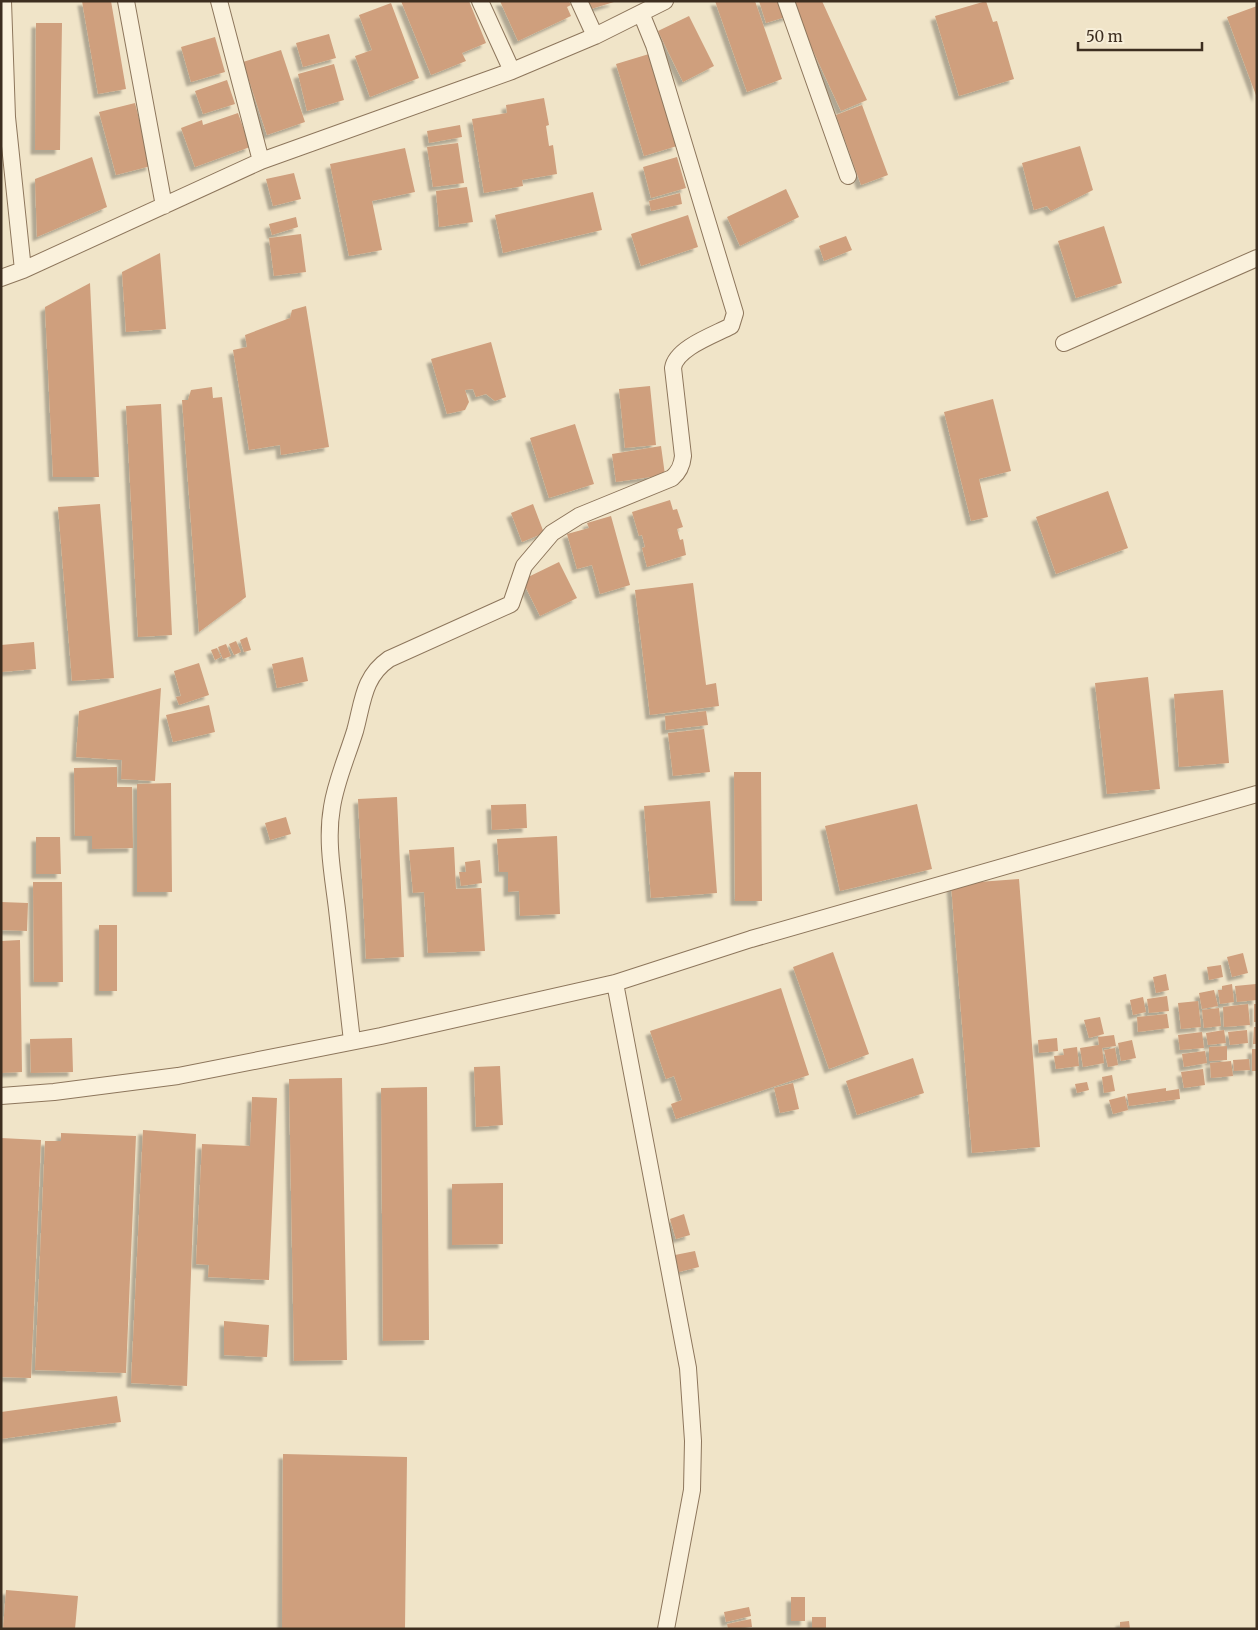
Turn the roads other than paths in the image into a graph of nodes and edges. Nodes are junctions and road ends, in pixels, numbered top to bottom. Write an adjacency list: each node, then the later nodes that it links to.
1 (3, 1): 11 (street)
2 (126, 1): 15 (street)
3 (219, 1): 13 (street)
4 (480, 1): 10 (street)
5 (579, 1): 9 (street)
6 (665, 1): 8 (street)
7 (786, 1): 14 (street)
8 (641, 13): 9 (street); 22 (street)
9 (595, 36): 10 (street)
10 (512, 71): 13 (street)
11 (4, 96): 12 (street)
12 (4, 117): 17 (street)
13 (260, 161): 15 (street)
14 (848, 176)
15 (164, 206): 17 (street)
16 (1257, 258): 19 (street)
17 (22, 270): 18 (street)
18 (1, 278)
19 (1064, 343)
20 (1257, 794): 21 (street)
21 (615, 983): 22 (street); 24 (street)
22 (352, 1041): 23 (street)
23 (1, 1096)
24 (666, 1629)

